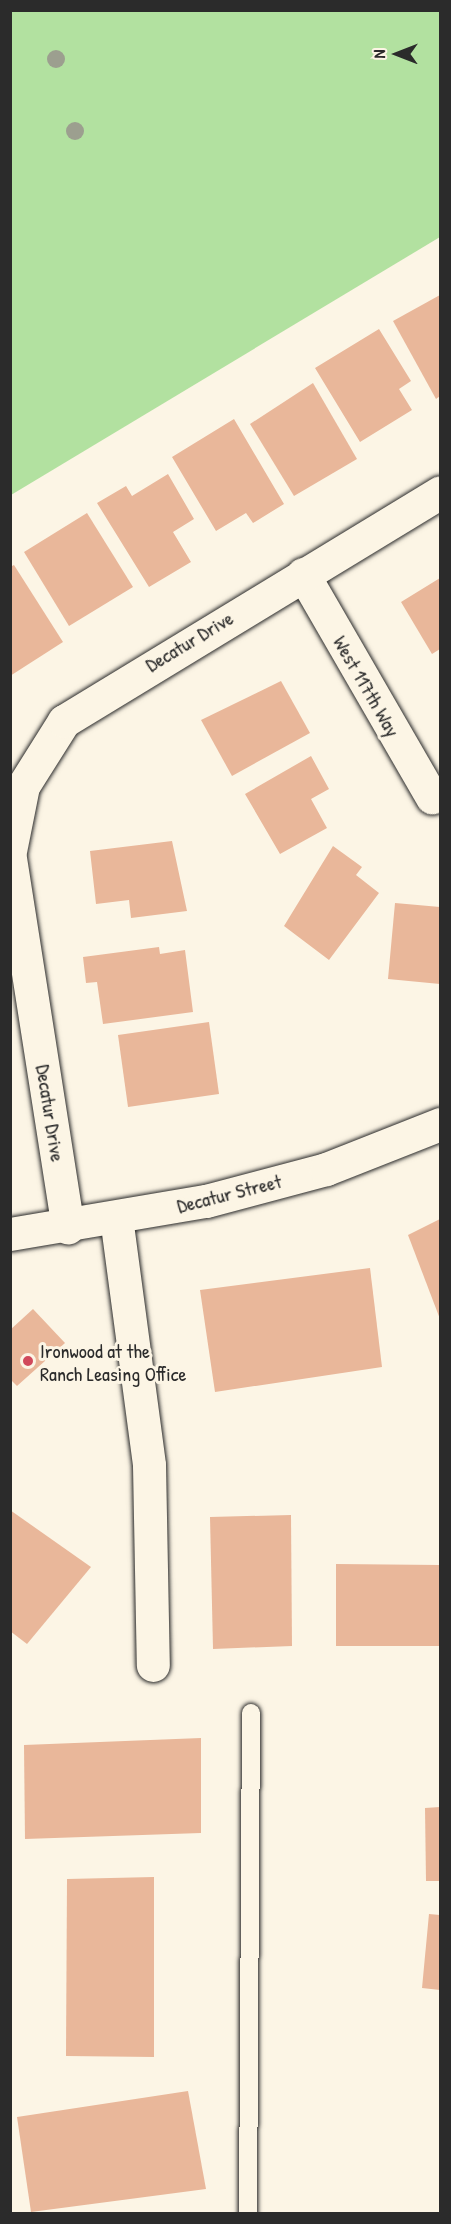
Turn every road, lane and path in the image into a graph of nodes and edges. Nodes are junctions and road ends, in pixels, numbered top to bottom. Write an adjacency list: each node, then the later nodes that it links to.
1 (441, 492): 2 (street, Decatur Drive)
2 (303, 574): 3 (street, West 117th Way); 4 (street, Decatur Drive)
3 (432, 797)
4 (10, 851)
5 (10, 858): 8 (street, Decatur Drive)
6 (441, 1124): 7 (street, Decatur Street)
7 (116, 1217): 8 (street, Decatur Street); 10 (street)
8 (68, 1227): 9 (street, Decatur Street)
9 (10, 1234)
10 (153, 1665)
11 (251, 1713): 12 (lane)
12 (248, 2214)

